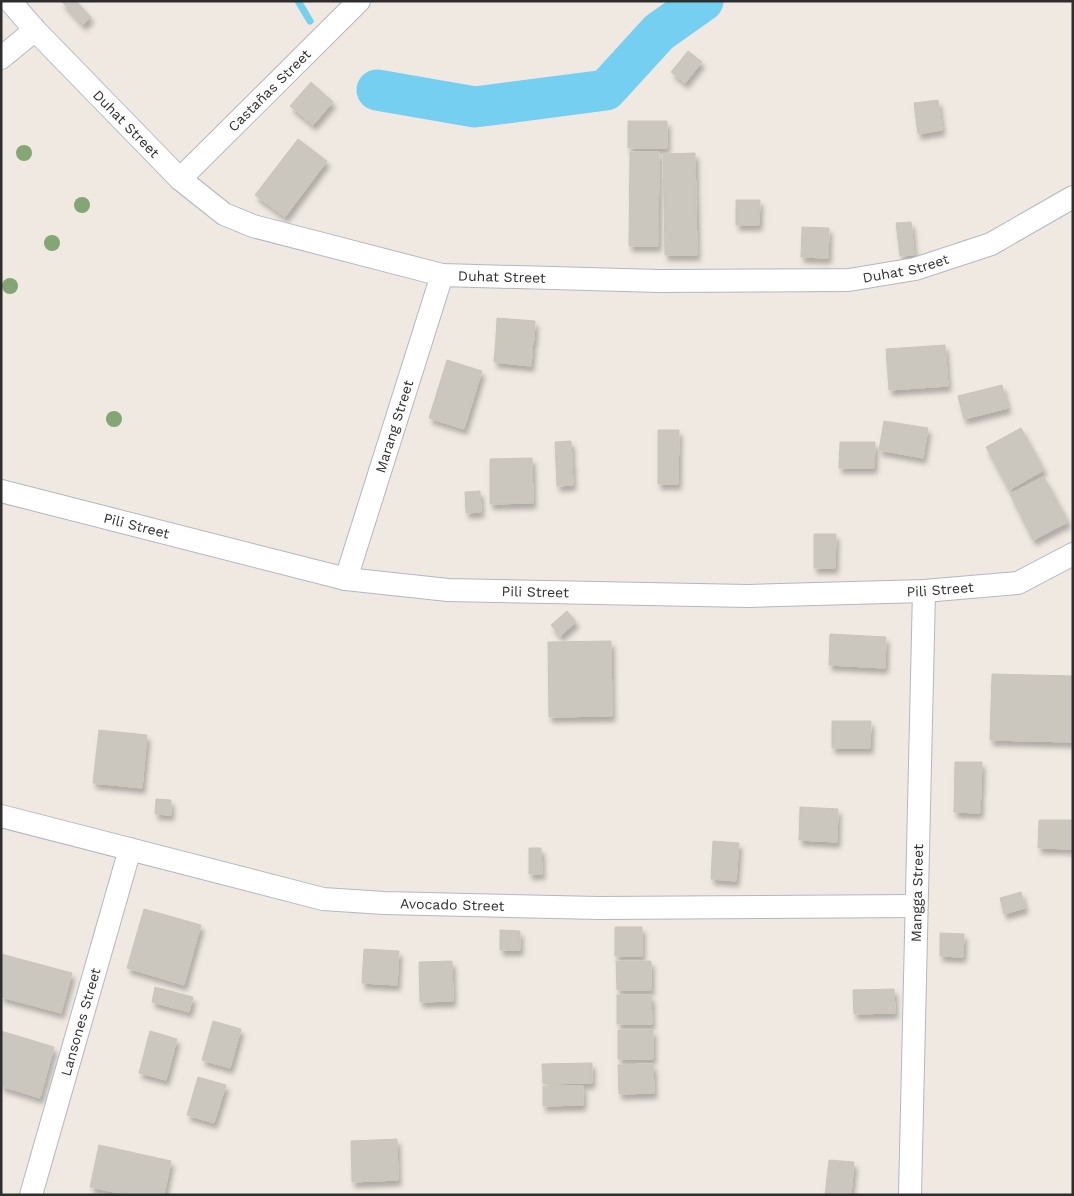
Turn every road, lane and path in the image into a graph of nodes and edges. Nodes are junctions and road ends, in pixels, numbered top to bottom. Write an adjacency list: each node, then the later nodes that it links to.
1 (10, 1): 3 (street, Duhat Street)
2 (359, 1): 5 (street, Castañas Street)
3 (35, 30): 4 (street); 5 (street, Duhat Street)
4 (1, 58)
5 (180, 179): 7 (street, Duhat Street)
6 (1073, 197): 7 (street, Duhat Street)
7 (442, 275): 10 (street, Marang Street)
8 (1, 491): 10 (street, Pili Street)
9 (1073, 554): 11 (street, Pili Street)
10 (346, 579): 11 (street, Pili Street)
11 (924, 592): 14 (street, Mangga Street)
12 (1, 816): 13 (street, Avocado Street)
13 (130, 849): 14 (street, Avocado Street); 15 (street, Lansones Street)
14 (916, 906): 16 (street, Mangga Street)
15 (31, 1195)
16 (910, 1195)

